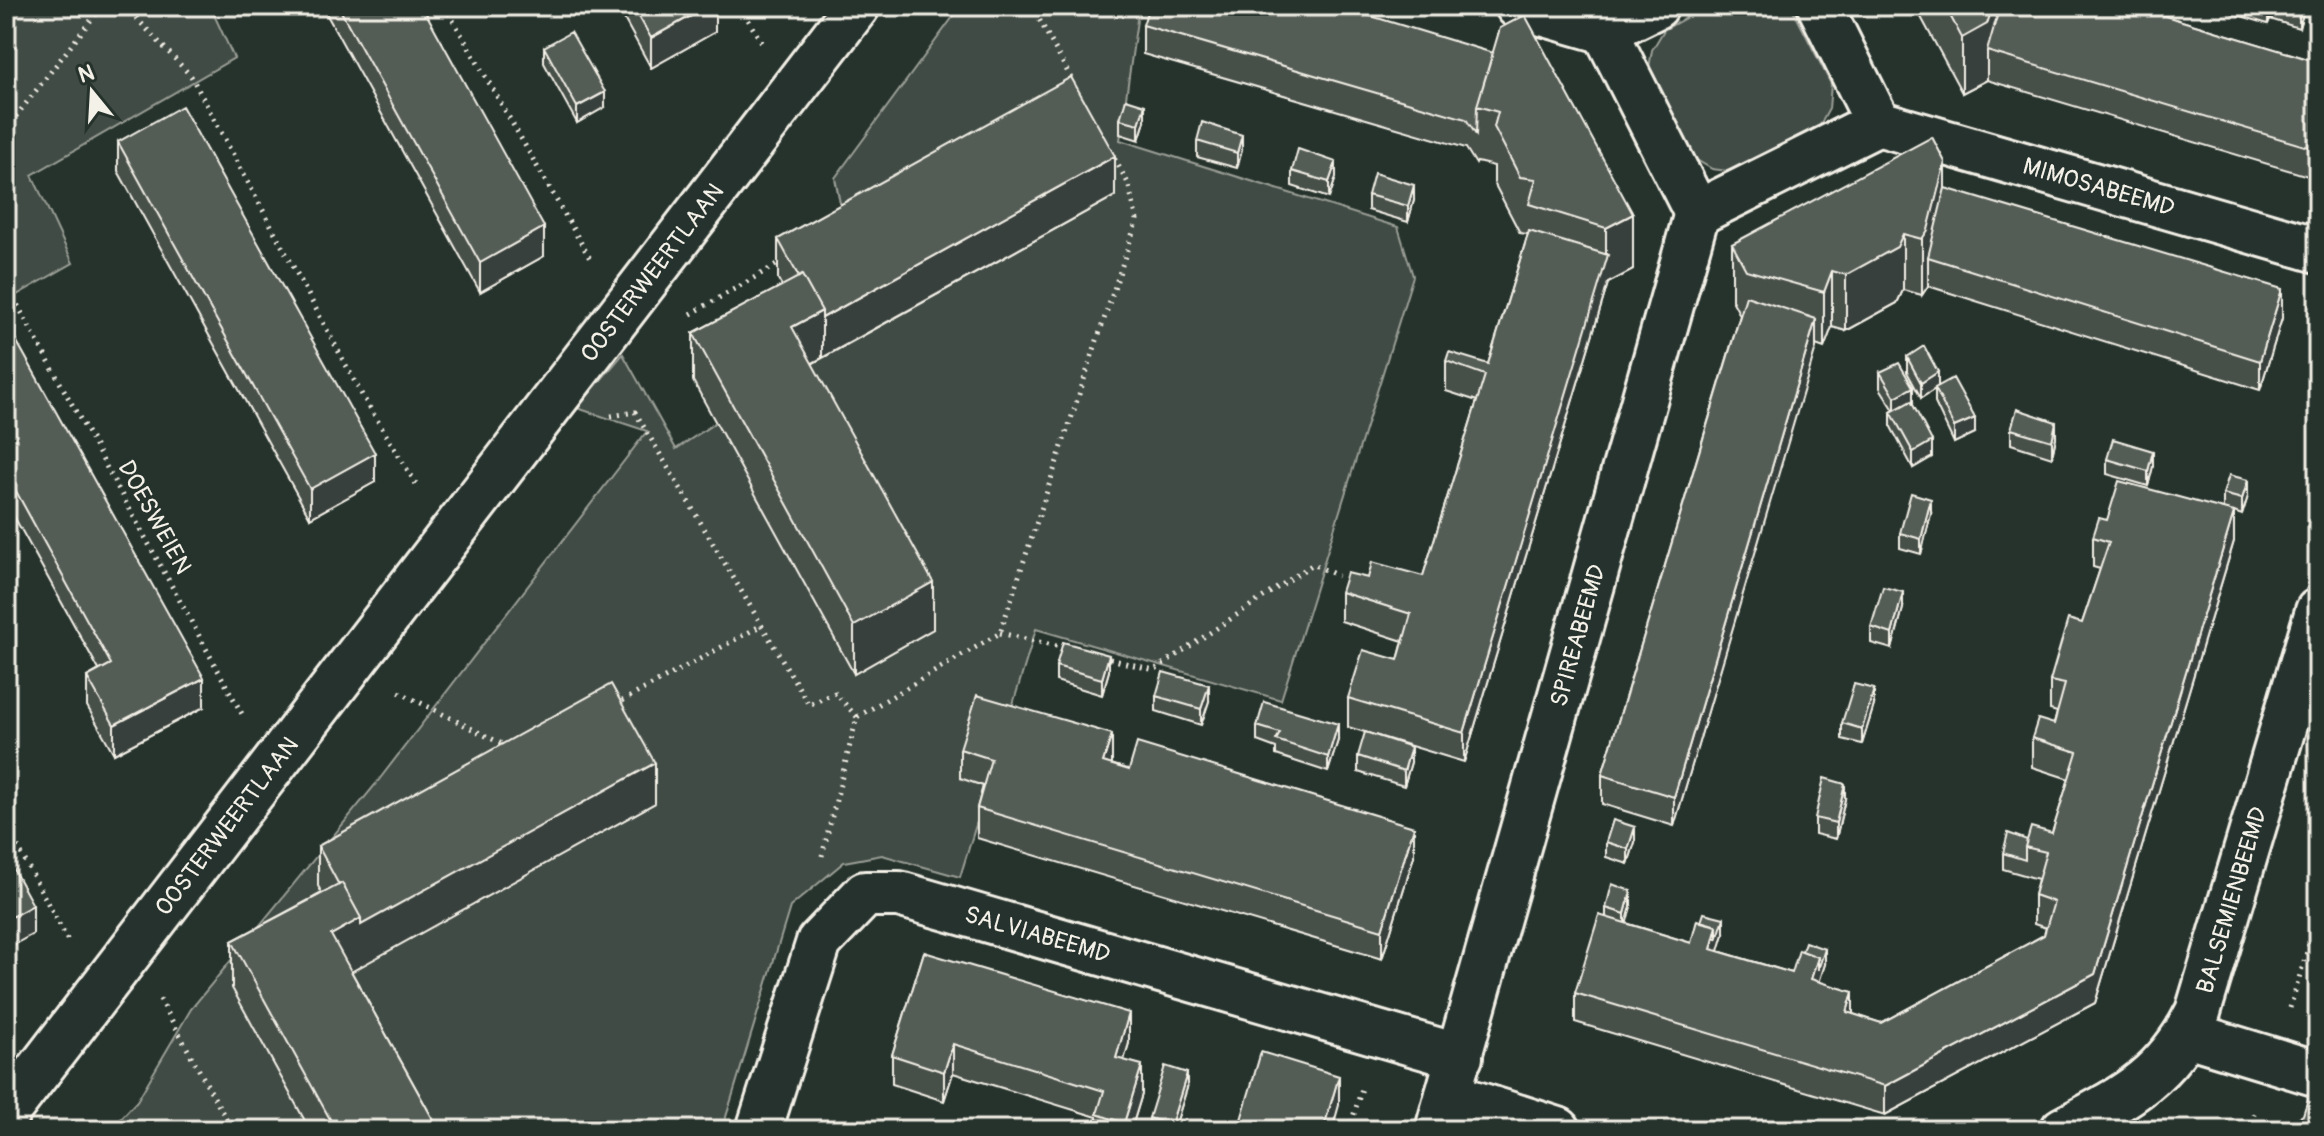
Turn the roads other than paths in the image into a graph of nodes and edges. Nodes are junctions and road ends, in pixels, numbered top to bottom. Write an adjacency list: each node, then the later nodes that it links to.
1 (857, 6): 13 (street, OOSTERWEERTLAAN)
2 (1518, 6): 5 (street)
3 (1656, 6): 5 (street)
4 (1820, 6): 6 (street)
5 (1605, 31): 7 (street)
6 (1878, 123): 7 (street); 8 (street, MIMOSABEEMD)
7 (1697, 213): 12 (street, SPIREABEEMD)
8 (2318, 250)
9 (2318, 611): 10 (street, BALSEMIENBEEMD)
10 (2187, 1034): 11 (street); 16 (street, BALSEMIENBEEMD)
11 (2318, 1074)
12 (1449, 1094): 14 (street, SALVIABEEMD); 15 (street, SALVIABEEMD)
13 (6, 1113)
14 (759, 1130)
15 (1558, 1130)
16 (2063, 1130)

